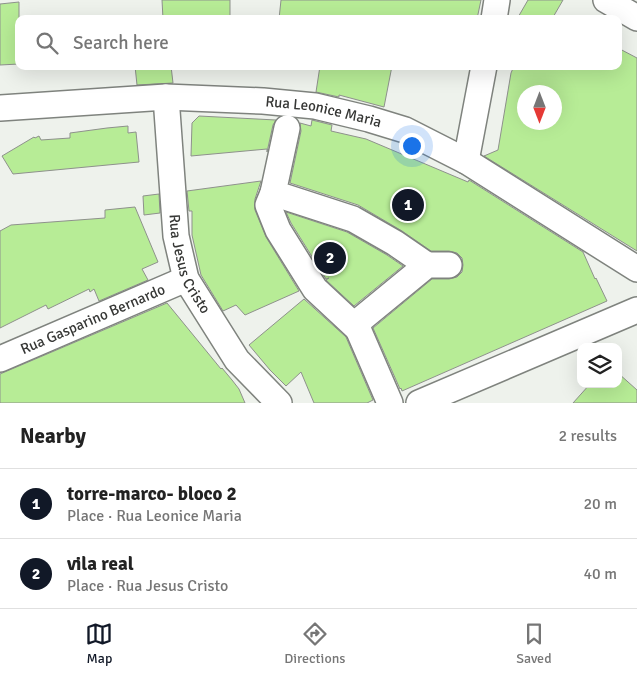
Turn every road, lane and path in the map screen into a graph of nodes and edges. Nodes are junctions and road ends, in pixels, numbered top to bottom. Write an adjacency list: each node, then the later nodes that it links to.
1 (497, 0): 3 (street)
2 (606, 0): 4 (street)
3 (495, 15)
4 (637, 18)
5 (483, 70): 9 (street)
6 (166, 97): 7 (street, Rua Leonice Maria); 9 (street, Rua Leonice Maria); 12 (street, Rua Jesus Cristo)
7 (0, 108)
8 (287, 128): 10 (street)
9 (466, 161): 11 (street, Rua Leonice Maria)
10 (273, 193): 14 (street); 14 (street)
11 (637, 269)
12 (186, 279): 15 (street, Rua Gasparino Bernardo); 16 (street, Rua Jesus Cristo)
13 (637, 310): 18 (street)
14 (358, 329): 17 (street)
15 (0, 359)
16 (279, 403)
17 (390, 403)
18 (418, 403)

